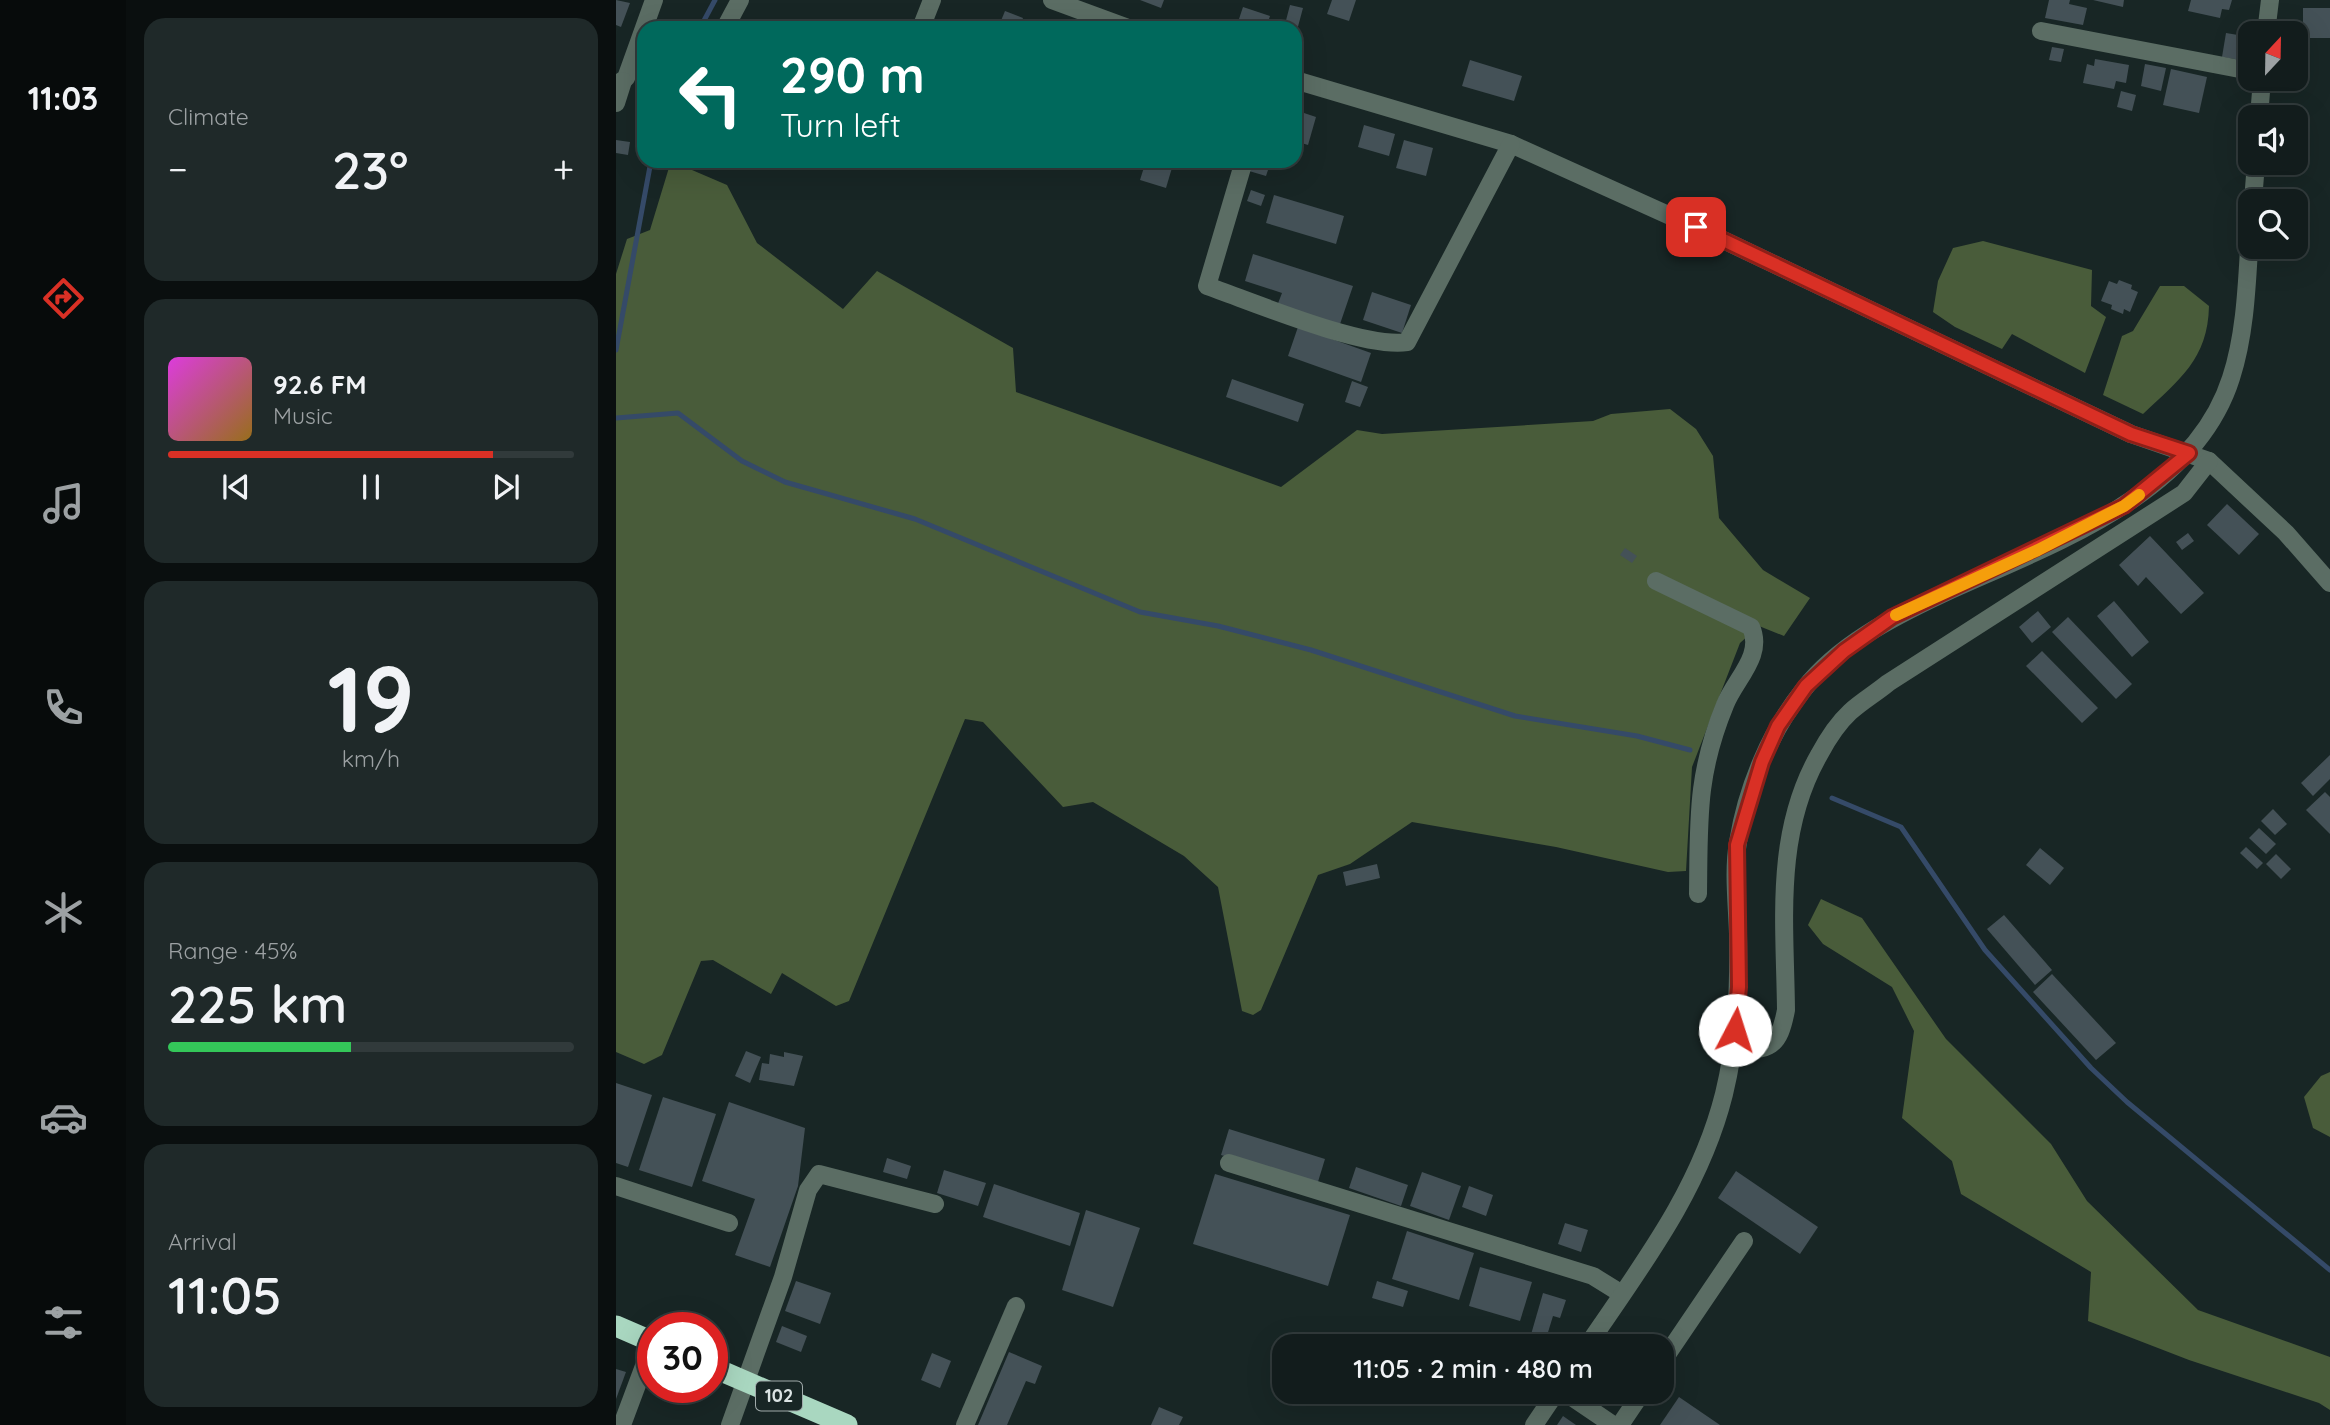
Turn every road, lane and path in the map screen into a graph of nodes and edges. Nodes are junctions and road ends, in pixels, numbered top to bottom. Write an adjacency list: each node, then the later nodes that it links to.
1 (654, 0): 7 (street)
2 (740, 0): 8 (street)
3 (932, 0): 9 (street)
4 (1052, 0): 6 (street)
5 (2270, 0): 11 (street)
6 (1077, 5): 10 (street)
7 (646, 21)
8 (729, 21)
9 (924, 21)
10 (1107, 21)
11 (2267, 21)
12 (2041, 31): 14 (street)
13 (637, 47): 16 (street)
14 (2238, 69)
15 (1302, 82): 18 (street)
16 (619, 83): 17 (street)
17 (616, 103)
18 (1511, 144): 19 (street); 21 (street)
19 (1242, 168)
20 (2248, 259): 21 (street)
21 (2189, 453): 22 (street); 26 (street)
22 (2209, 461): 24 (street); 26 (street)
23 (1656, 581): 25 (street)
24 (2330, 583)
25 (1698, 894)
26 (1733, 1048): 32 (street)
27 (1229, 1163): 32 (street)
28 (616, 1186): 30 (street)
29 (935, 1204): 39 (street)
30 (729, 1223)
31 (1744, 1241): 37 (street)
32 (1622, 1294): 35 (street)
33 (1016, 1306): 47 (street)
34 (616, 1326): 36 (highway)
35 (1595, 1334)
36 (637, 1335)
37 (1674, 1344)
38 (728, 1374): 39 (highway, 102)
39 (745, 1381): 45 (street); 46 (highway, 102)
40 (637, 1385): 44 (street)
41 (1548, 1404): 48 (street)
42 (1582, 1404): 49 (street)
43 (1634, 1404): 50 (street)
44 (622, 1425)
45 (730, 1425)
46 (847, 1425)
47 (965, 1425)
48 (1534, 1425)
49 (1613, 1425)
50 (1620, 1425)

